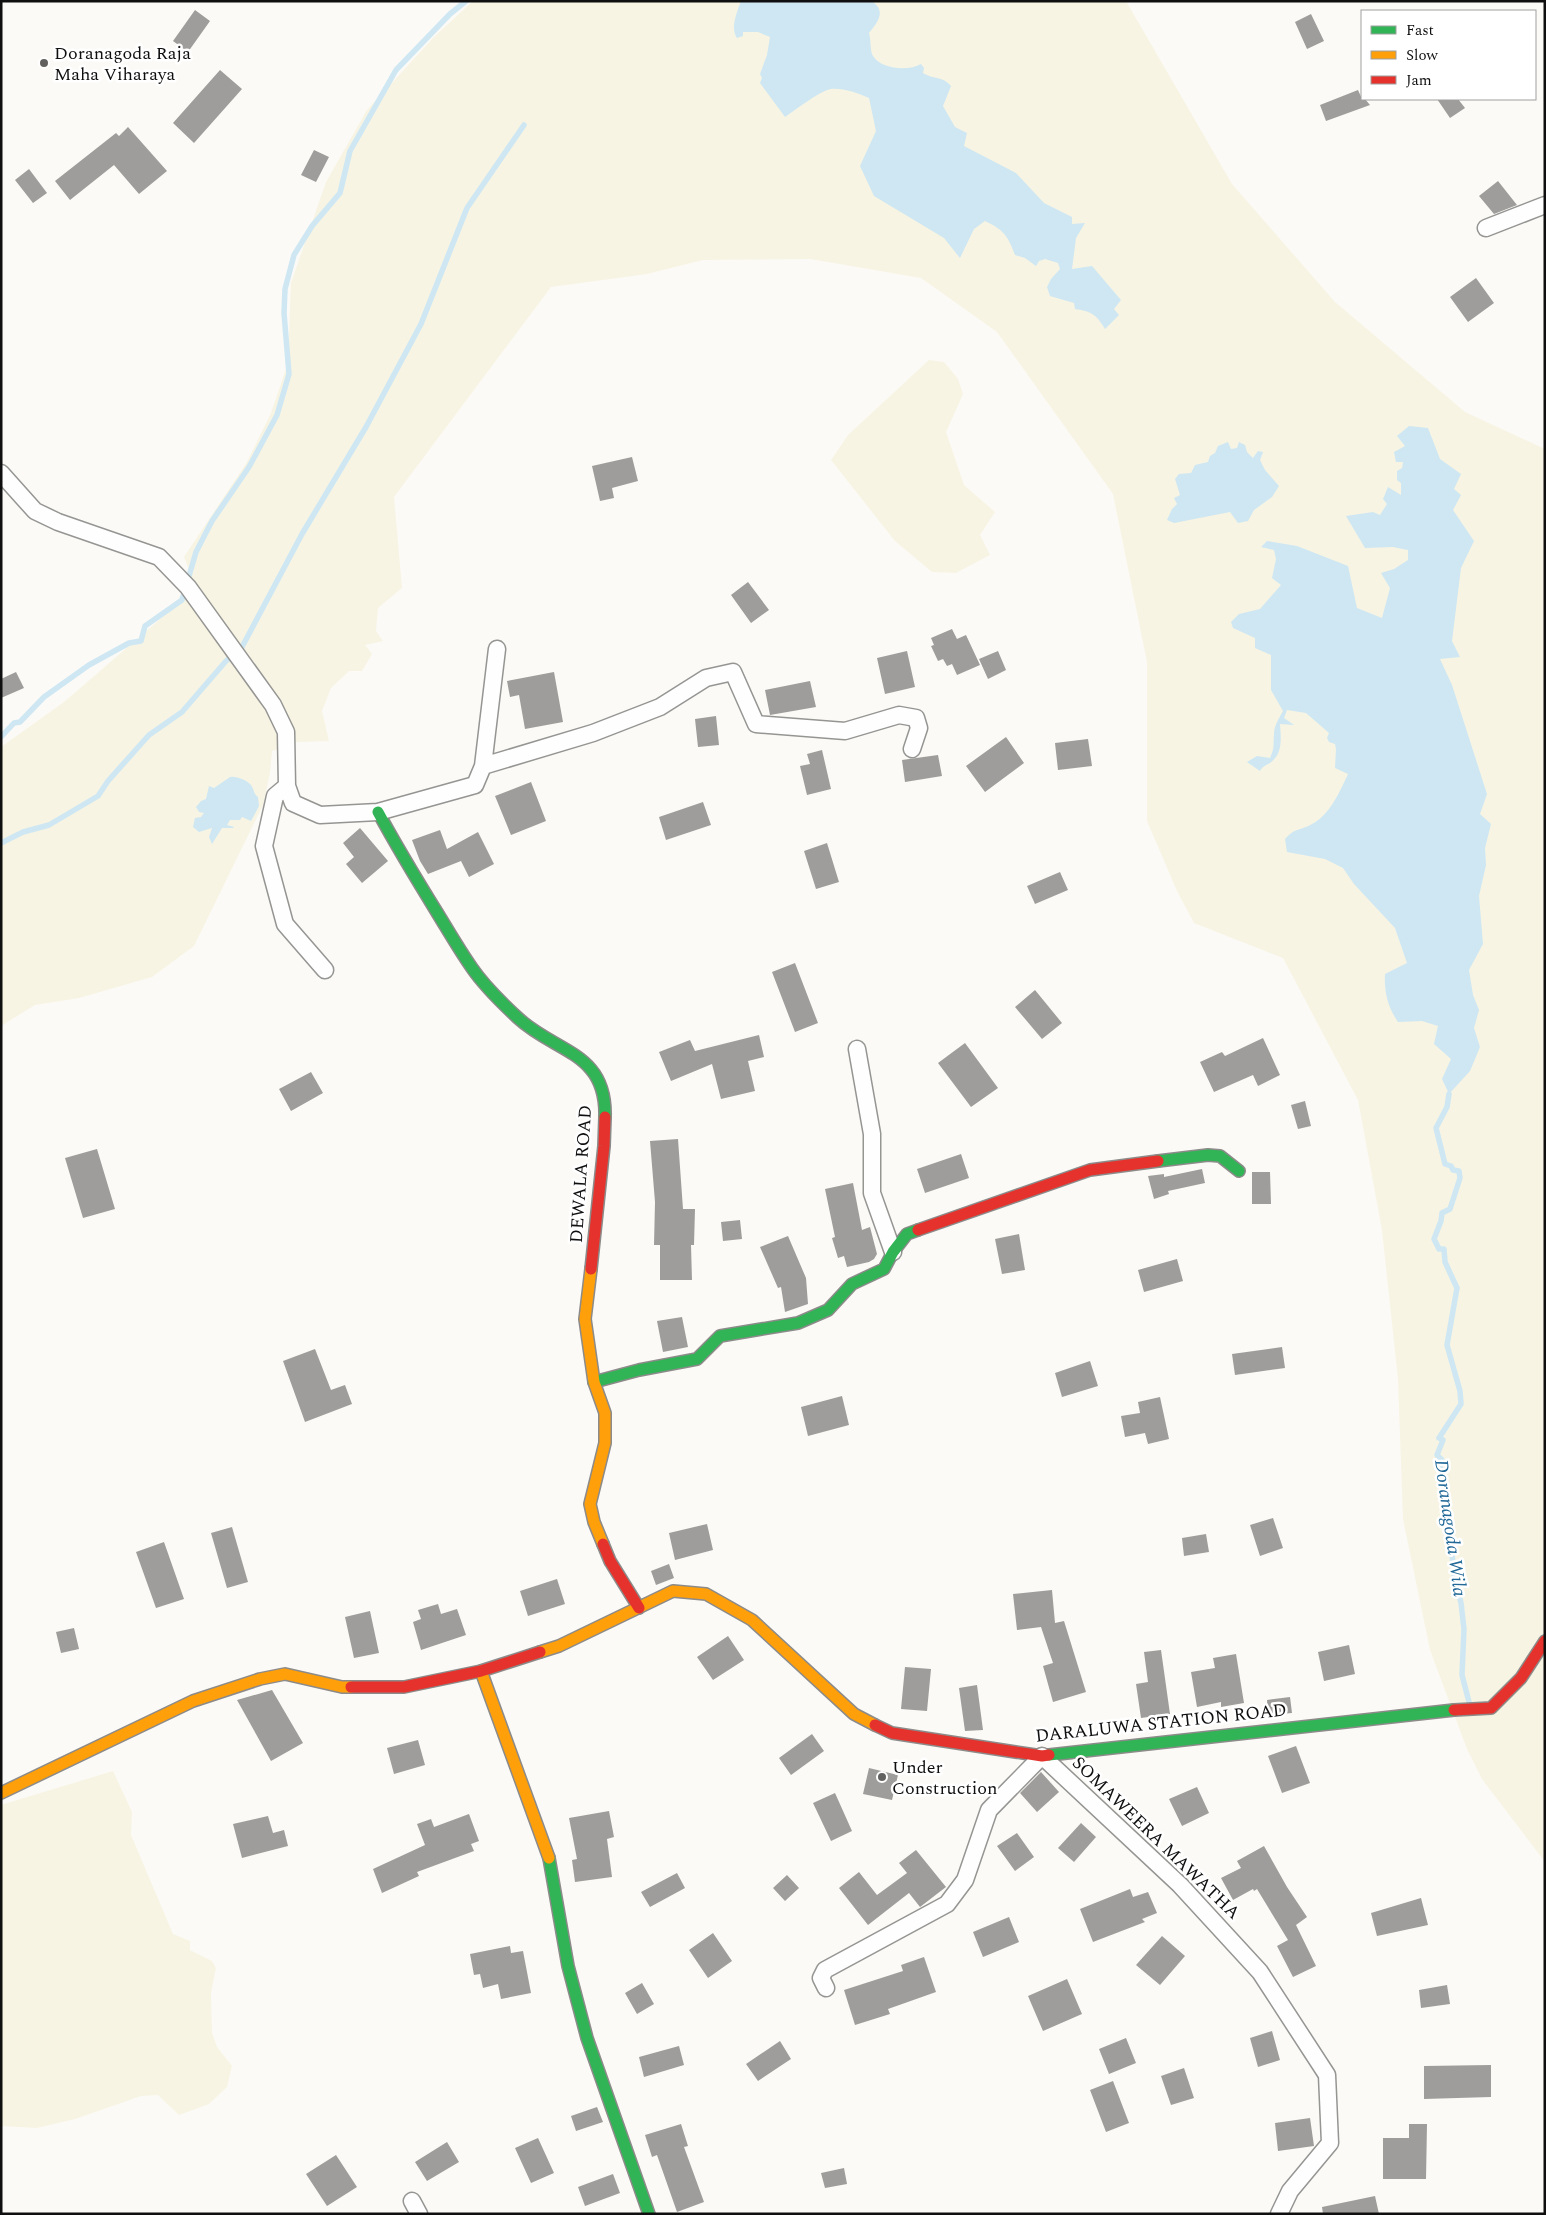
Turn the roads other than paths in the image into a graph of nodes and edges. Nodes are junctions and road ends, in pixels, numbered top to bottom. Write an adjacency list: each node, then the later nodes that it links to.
1 (1545, 205): 2 (street)
2 (1486, 228)
3 (1, 473): 7 (street)
4 (496, 649): 6 (street)
5 (912, 749): 6 (street)
6 (483, 766): 8 (street)
7 (287, 786): 8 (street); 9 (street)
8 (378, 812): 13 (street, DEWALA ROAD)
9 (325, 970)
10 (857, 1049): 12 (street)
11 (1239, 1172): 12 (street)
12 (893, 1252): 13 (street)
13 (594, 1382): 14 (street, DEWALA ROAD)
14 (639, 1608): 16 (street, DARALUWA STATION ROAD); 17 (street, DARALUWA STATION ROAD)
15 (1545, 1642): 17 (street, DARALUWA STATION ROAD)
16 (482, 1671): 18 (street, DARALUWA STATION ROAD); 20 (street)
17 (1042, 1756): 19 (street); 21 (street, SOMAWEERA MAWATHA)
18 (1, 1793)
19 (826, 1988)
20 (649, 2214)
21 (1279, 2214)

